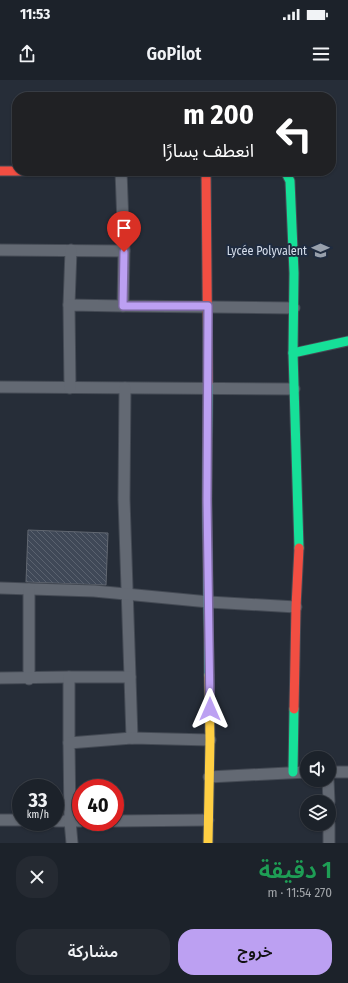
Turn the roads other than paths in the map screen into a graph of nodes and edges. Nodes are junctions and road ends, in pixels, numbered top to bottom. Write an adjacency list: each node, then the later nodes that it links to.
1 (0, 171): 2 (street)
2 (12, 171)
3 (121, 176): 8 (street)
4 (206, 176): 11 (street)
5 (288, 176): 12 (street)
6 (0, 250): 7 (street)
7 (71, 250): 8 (street); 9 (street)
8 (124, 252): 10 (street)
9 (69, 305): 10 (street); 16 (street)
10 (123, 306): 11 (street)
11 (208, 306): 12 (street); 18 (street)
12 (294, 308): 14 (street)
13 (348, 341): 14 (street)
14 (292, 353): 19 (street)
15 (0, 387): 16 (street)
16 (70, 388): 17 (street)
17 (125, 388): 18 (street); 22 (street)
18 (207, 388): 19 (street); 23 (street)
19 (294, 389): 24 (street)
20 (0, 588): 21 (street)
21 (29, 589): 22 (street); 28 (street)
22 (128, 595): 23 (street); 26 (street)
23 (209, 602): 24 (street); 30 (street)
24 (296, 607): 32 (street)
25 (70, 677): 26 (street); 28 (street); 31 (street)
26 (130, 677): 29 (street)
27 (0, 678): 28 (street)
28 (29, 679)
29 (132, 738): 30 (street); 31 (street)
30 (210, 740): 36 (street)
31 (69, 744): 37 (street)
32 (293, 772): 33 (street); 36 (street)
33 (300, 772)
34 (336, 772): 35 (street)
35 (348, 772)
36 (209, 777): 40 (street)
37 (72, 779)
38 (0, 820): 39 (street)
39 (12, 820)
40 (208, 820): 41 (street); 45 (street)
41 (124, 821)
42 (74, 831): 44 (street)
43 (329, 831): 46 (street)
44 (72, 843)
45 (208, 843)
46 (329, 843)

